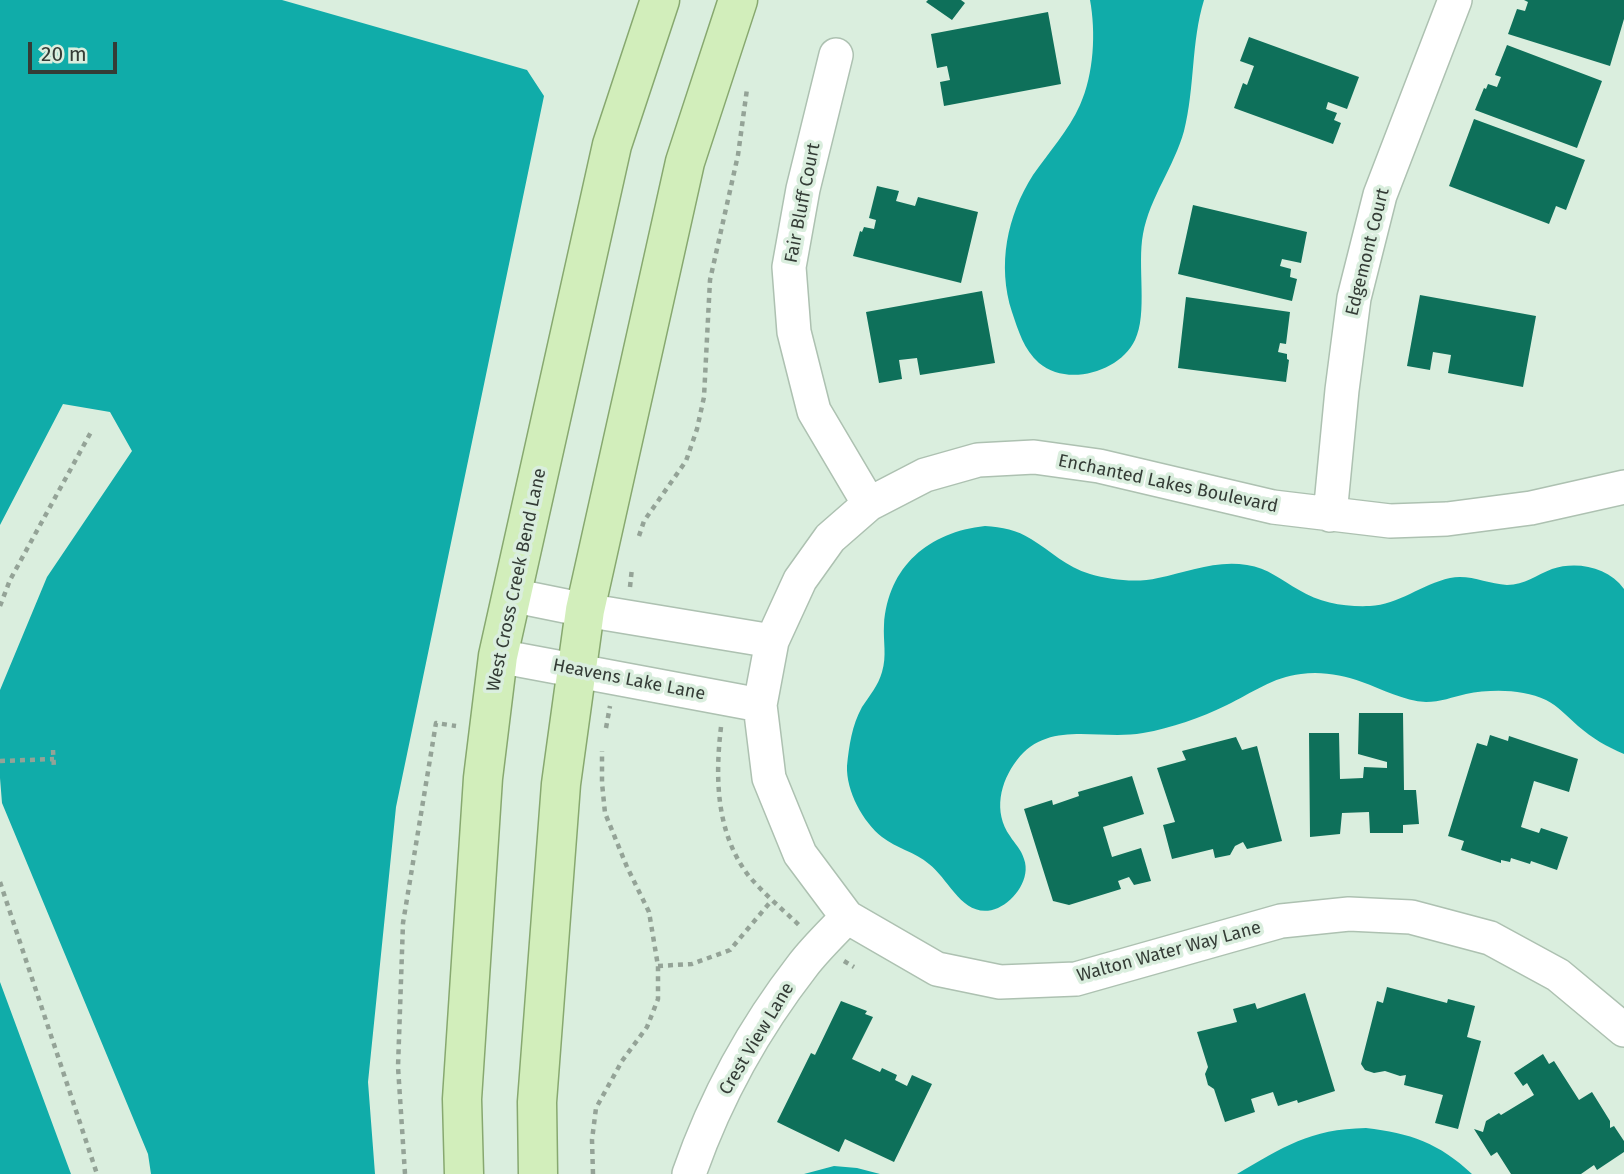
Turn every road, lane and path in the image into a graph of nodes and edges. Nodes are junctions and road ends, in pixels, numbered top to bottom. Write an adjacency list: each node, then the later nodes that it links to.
1 (660, 0): 9 (main road, West Cross Creek Bend Lane)
2 (738, 0): 11 (main road)
3 (1455, 0): 8 (street, Edgemont Court)
4 (836, 55): 7 (street, Fair Bluff Court)
5 (91, 432): 10 (path)
6 (1624, 487): 8 (street, Enchanted Lakes Boulevard)
7 (869, 504): 8 (street, Enchanted Lakes Boulevard); 12 (street, Enchanted Lakes Boulevard)
8 (1330, 515)
9 (511, 595): 11 (street); 13 (main road, West Cross Creek Bend Lane)
10 (0, 606)
11 (585, 610): 12 (street); 14 (main road)
12 (772, 641): 15 (street, Enchanted Lakes Boulevard)
13 (498, 656): 14 (street, Heavens Lake Lane); 26 (main road, West Cross Creek Bend Lane)
14 (575, 670): 15 (street, Heavens Lake Lane); 27 (main road)
15 (760, 705): 22 (street, Walton Water Way Lane)
16 (53, 750): 17 (path)
17 (54, 759): 18 (path); 19 (path)
18 (0, 761)
19 (54, 769)
20 (0, 882): 25 (path)
21 (772, 900): 23 (path)
22 (847, 917): 24 (street, Walton Water Way Lane); 28 (street, Crest View Lane)
23 (658, 965)
24 (1624, 1030)
25 (97, 1174)
26 (464, 1174)
27 (538, 1174)
28 (689, 1174)

